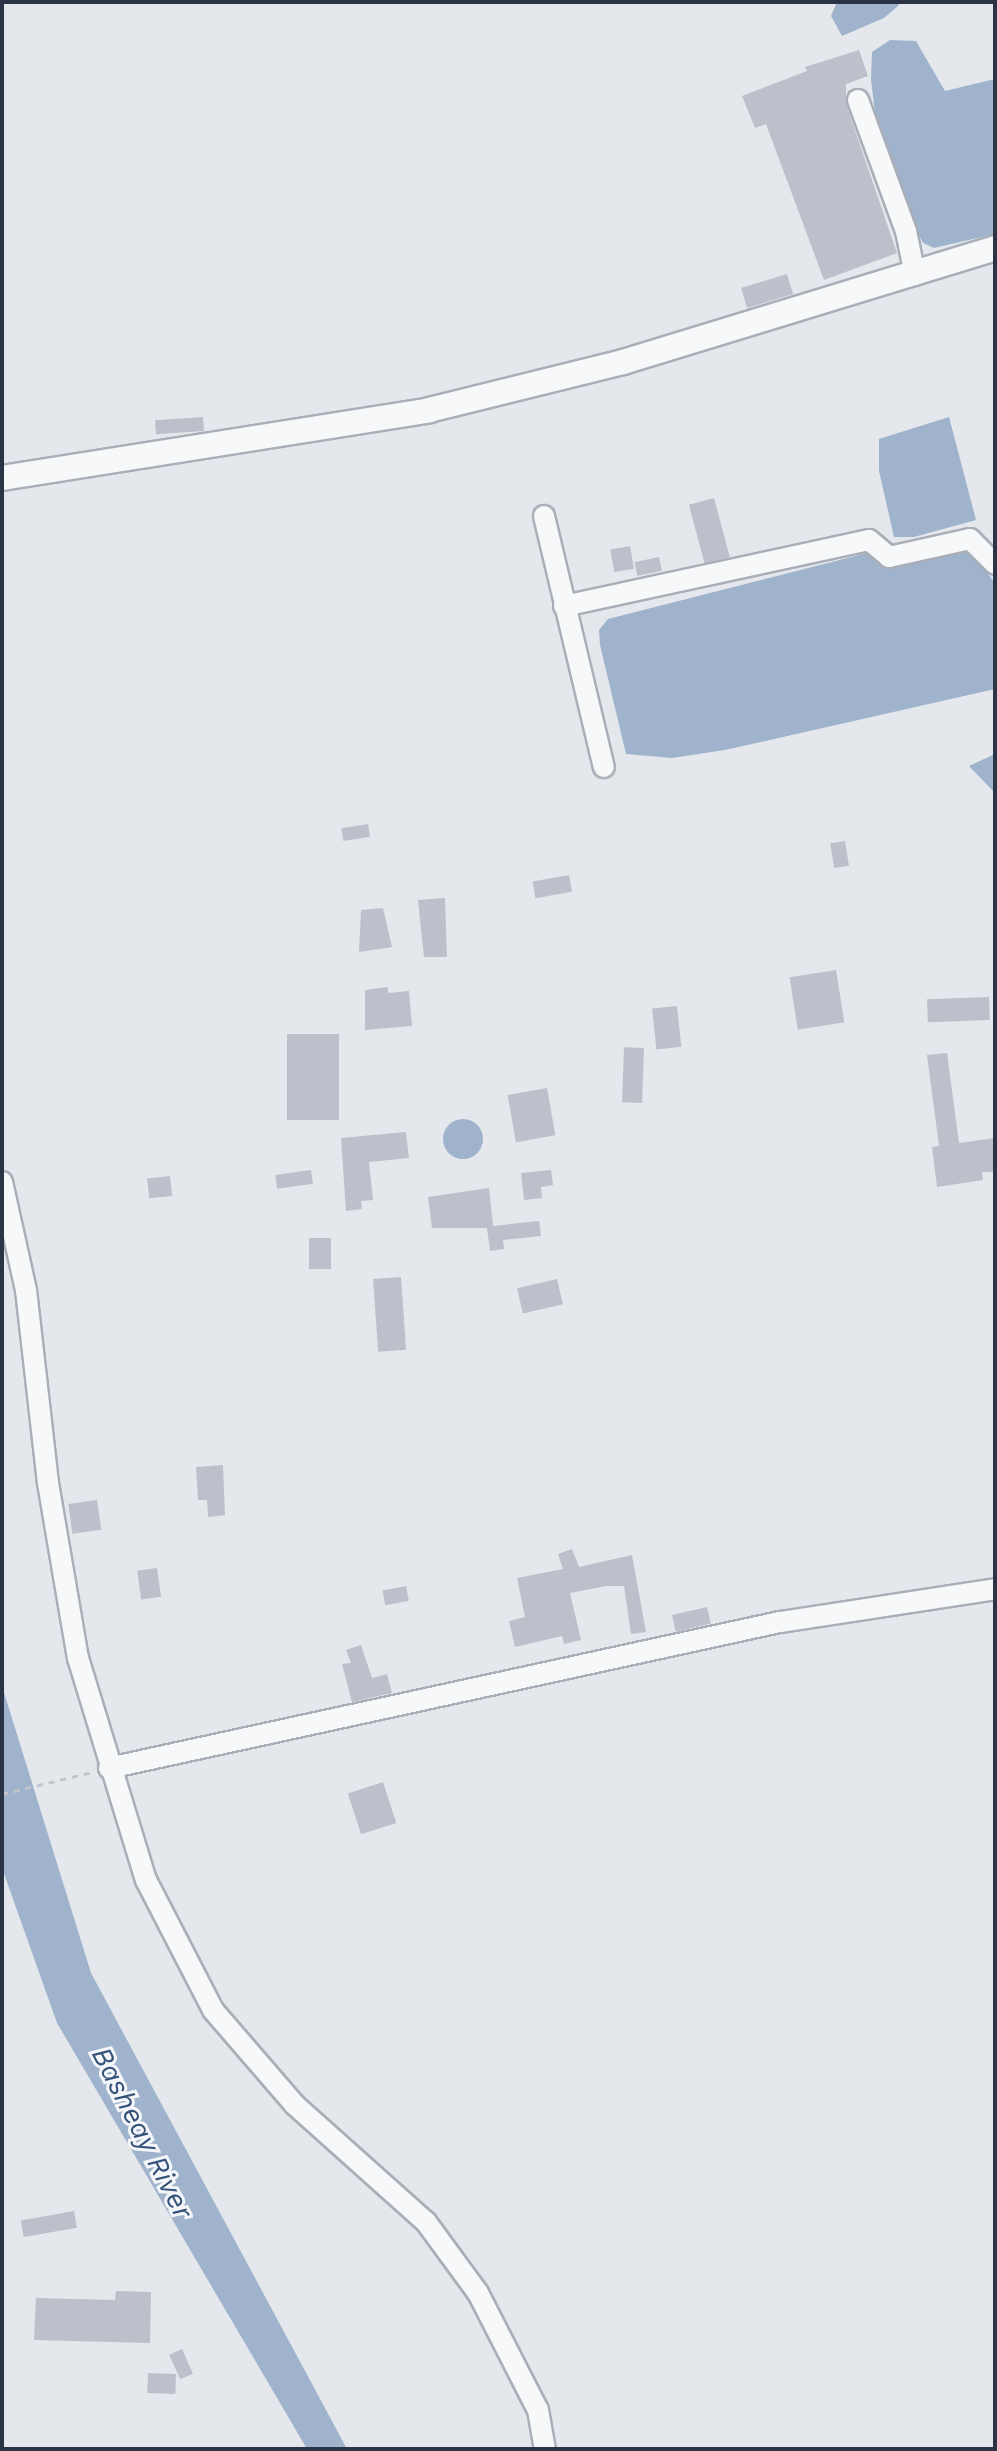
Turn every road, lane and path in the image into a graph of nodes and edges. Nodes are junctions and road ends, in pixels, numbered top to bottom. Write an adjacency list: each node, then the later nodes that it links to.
1 (858, 100): 3 (street)
2 (995, 248): 3 (street)
3 (915, 275): 4 (street)
4 (2, 478)
5 (544, 516): 7 (street)
6 (995, 564): 7 (street)
7 (564, 606): 8 (street)
8 (604, 767)
9 (2, 1182): 11 (street)
10 (995, 1589): 11 (street)
11 (109, 1768): 12 (path); 13 (street)
12 (2, 1794)
13 (545, 2449)

